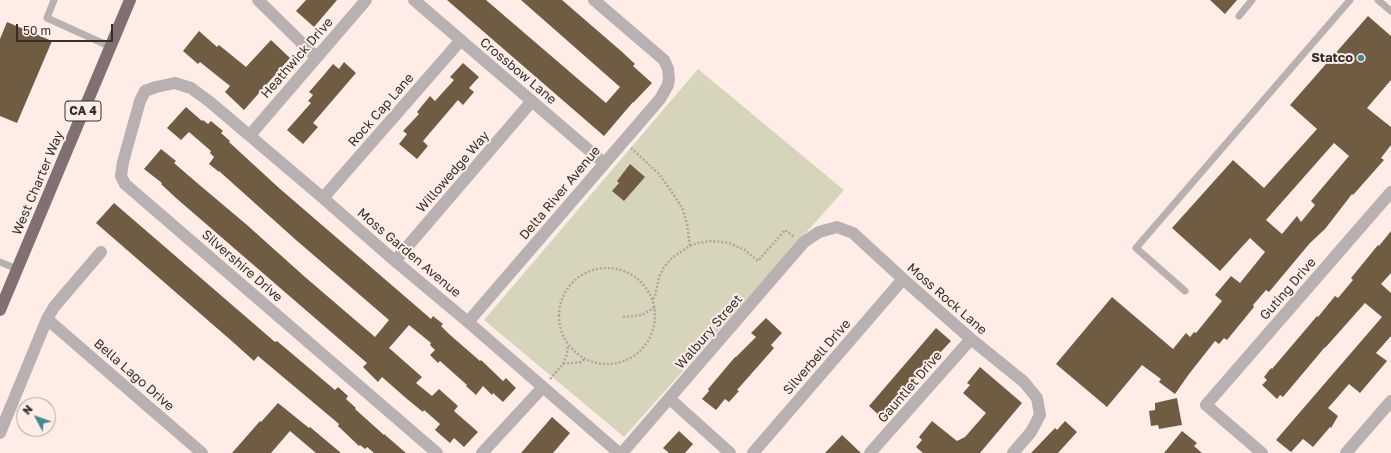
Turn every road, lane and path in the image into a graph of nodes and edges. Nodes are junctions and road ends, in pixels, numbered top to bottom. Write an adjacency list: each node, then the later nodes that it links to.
1 (54, 0): 13 (lane)
2 (130, 0): 13 (highway, West Charter Way / CA 4)
3 (258, 0): 14 (street)
4 (366, 0): 14 (street, Heathwick Drive)
5 (414, 0): 12 (street, Crossbow Lane)
6 (594, 0): 18 (street, Delta River Avenue)
7 (1252, 0): 11 (lane)
8 (1350, 0): 30 (lane)
9 (1378, 0): 10 (lane)
10 (1391, 11)
11 (1239, 16)
12 (461, 40): 16 (street, Crossbow Lane); 21 (street, Rock Cap Lane)
13 (110, 47): 28 (highway, West Charter Way / CA 4)
14 (316, 57): 17 (street, Heathwick Drive)
15 (175, 83): 17 (street, Moss Garden Avenue); 46 (street, Silvershire Drive)
16 (532, 101): 19 (street, Crossbow Lane); 26 (street, Willowedge Way)
17 (250, 135): 21 (street, Moss Garden Avenue)
18 (623, 141): 19 (street, Delta River Avenue); 24 (path)
19 (604, 163): 36 (street, Delta River Avenue)
20 (1391, 192): 54 (street, Guting Drive)
21 (323, 198): 26 (street, Moss Garden Avenue)
22 (819, 232): 23 (street, Walbury Street); 29 (street, Moss Rock Lane)
23 (802, 244): 24 (path); 42 (street, Walbury Street)
24 (690, 246): 31 (path)
25 (101, 252): 35 (street)
26 (395, 261): 36 (street, Moss Garden Avenue)
27 (0, 262): 28 (lane)
28 (17, 269): 32 (highway, West Charter Way / CA 4)
29 (903, 279): 37 (street, Moss Rock Lane); 51 (street, Silverbell Drive)
30 (1185, 290)
31 (653, 300): 33 (path); 38 (path)
32 (1, 302)
33 (655, 307): 34 (path); 39 (path)
34 (623, 317)
35 (47, 319): 44 (street); 45 (street, Bella Lago Drive)
36 (468, 322): 41 (street, Moss Garden Avenue)
37 (971, 339): 52 (street, Gauntlet Drive); 53 (street, Moss Rock Lane)
38 (568, 345): 39 (path); 40 (path)
39 (584, 359): 40 (path)
40 (563, 364): 41 (path)
41 (543, 387): 47 (street); 48 (street, Moss Garden Avenue)
42 (670, 399): 49 (street, Walbury Street); 50 (street)
43 (1391, 400): 55 (street)
44 (0, 432)
45 (202, 453)
46 (437, 453)
47 (482, 453)
48 (619, 453)
49 (622, 453)
50 (730, 453)
51 (753, 453)
52 (870, 453)
53 (1013, 453)
54 (1262, 453)
55 (1346, 453)

